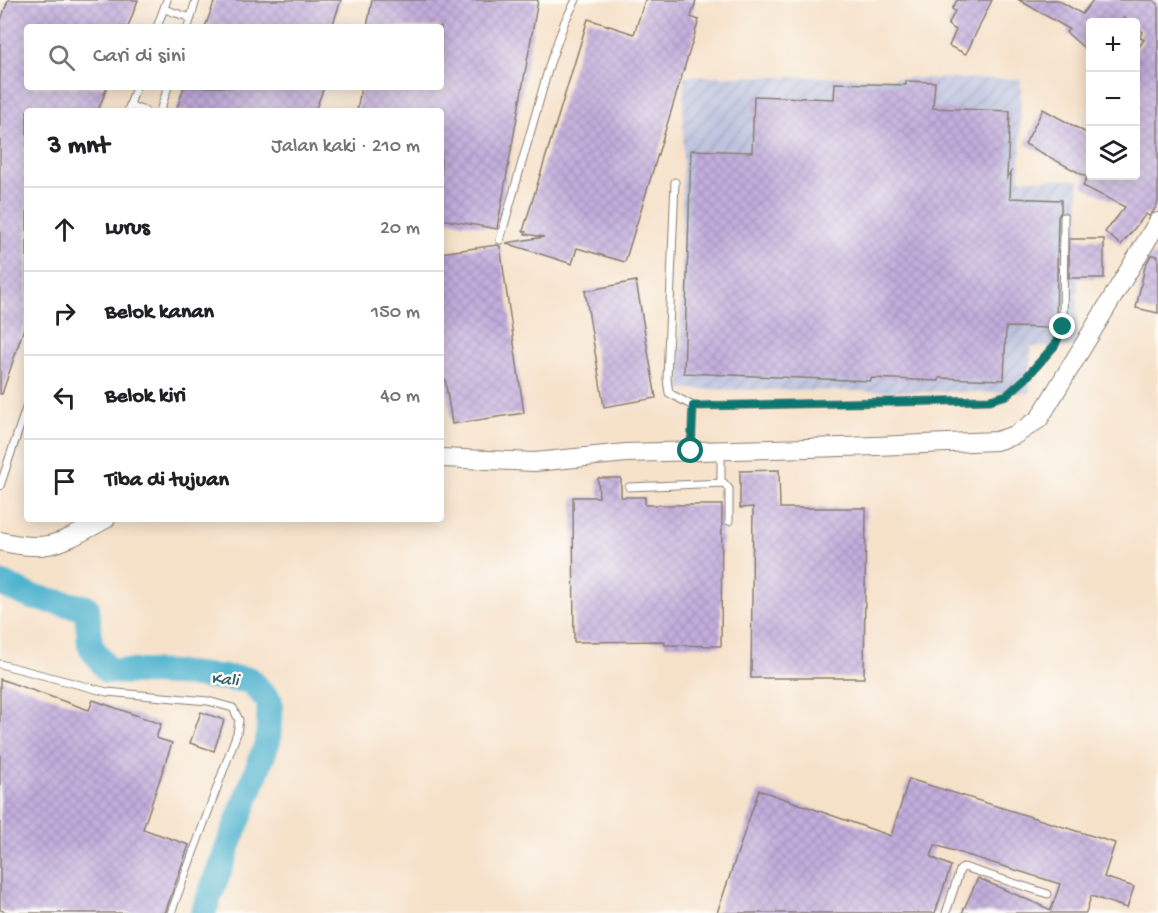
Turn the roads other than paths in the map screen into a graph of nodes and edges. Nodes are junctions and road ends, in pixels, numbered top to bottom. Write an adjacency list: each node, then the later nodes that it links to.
1 (167, 0): 4 (lane)
2 (196, 0): 5 (lane)
3 (576, 0): 15 (lane)
4 (164, 9): 5 (lane); 6 (lane)
5 (191, 18): 7 (lane)
6 (158, 24)
7 (189, 24)
8 (135, 90): 10 (lane)
9 (167, 90): 11 (lane)
10 (129, 108)
11 (161, 108)
12 (675, 182): 16 (lane)
13 (1064, 217): 16 (lane)
14 (1158, 222): 18 (street)
15 (500, 240)
16 (693, 406): 19 (lane)
17 (24, 414): 22 (lane)
18 (721, 450): 19 (street); 21 (lane)
19 (691, 451): 20 (street)
20 (444, 458)
21 (721, 482): 23 (lane); 24 (lane)
22 (0, 486)
23 (629, 488)
24 (729, 521)
25 (100, 522): 26 (street)
26 (0, 541)
27 (0, 664): 29 (lane)
28 (1048, 894): 30 (lane)
29 (171, 913)
30 (946, 913)

